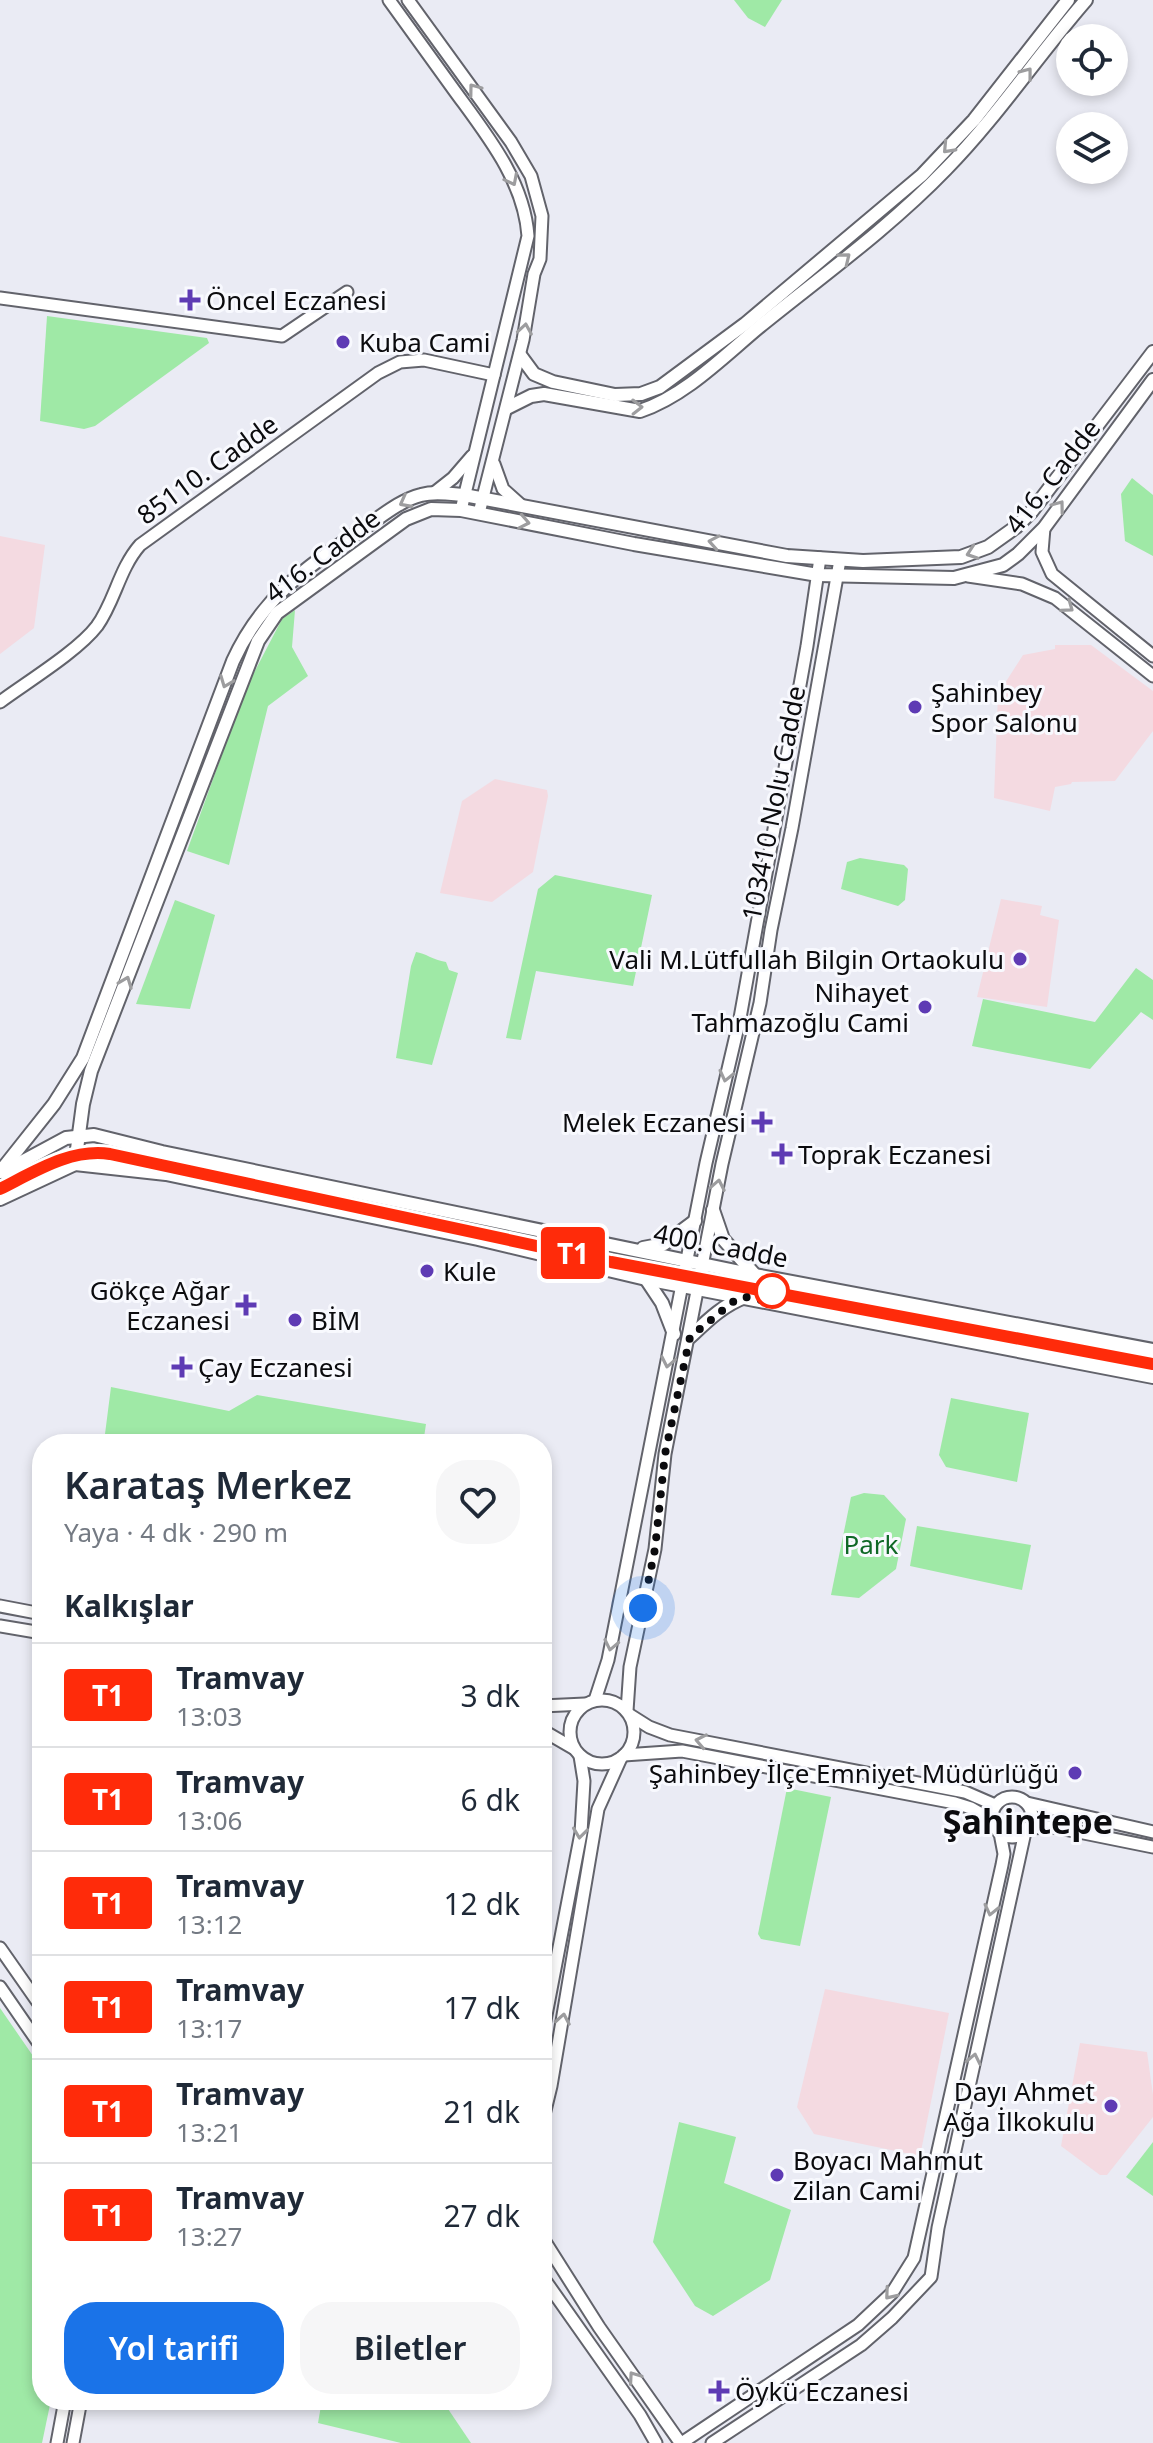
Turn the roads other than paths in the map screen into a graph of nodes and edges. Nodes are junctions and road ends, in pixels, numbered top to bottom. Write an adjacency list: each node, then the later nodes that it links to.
1 (389, 0): 10 (street, one-way to 10)
2 (408, 0): 8 (street, one-way to 2)
3 (1068, 0): 9 (main road, one-way to 9)
4 (1086, 0): 12 (main road, one-way to 4)
5 (347, 292): 6 (street)
6 (0, 298)
7 (1153, 352): 24 (main road, one-way to 24)
8 (520, 355): 9 (main road); 13 (street)
9 (534, 374): 12 (main road)
10 (494, 375): 14 (street); 32 (street, 85110. Cadde)
11 (1153, 380): 22 (main road, 416. Cadde, one-way to 11)
12 (531, 396): 13 (main road)
13 (507, 408): 15 (street)
14 (474, 452): 16 (street); 17 (street)
15 (493, 460): 18 (street); 19 (street)
16 (434, 493): 17 (main road); 37 (main road, one-way to 37)
17 (464, 495): 18 (main road); 20 (street)
18 (482, 499): 19 (main road); 21 (street)
19 (529, 508): 23 (main road, one-way to 19)
20 (461, 510): 21 (main road, 416. Cadde); 33 (main road, 416. Cadde, one-way to 20)
21 (479, 513): 25 (main road, 416. Cadde, one-way to 25)
22 (1044, 528): 26 (main road, 416. Cadde); 30 (street)
23 (820, 558): 24 (main road); 25 (street)
24 (840, 560): 27 (street, 103410 Nolu Cadde)
25 (818, 575): 27 (main road, 416. Cadde); 28 (street)
26 (968, 576): 27 (main road, 416. Cadde); 31 (street, 416. Cadde, one-way to 31)
27 (839, 577): 29 (street, 103410 Nolu Cadde)
28 (809, 631): 29 (street); 40 (street, one-way to 40)
29 (828, 634): 39 (street, 103410 Nolu Cadde, one-way to 29)
30 (1153, 656)
31 (1153, 676)
32 (0, 702)
33 (83, 1104): 34 (main road); 35 (main road, 416. Cadde)
34 (98, 1136): 35 (main road, 400. Cadde); 41 (main road, 400. Cadde)
35 (79, 1137): 36 (main road, 416. Cadde); 37 (main road, 400. Cadde)
36 (75, 1164): 38 (main road); 45 (main road, 400. Cadde)
37 (0, 1173)
38 (0, 1199)
39 (713, 1210): 43 (street, 103410 Nolu Cadde); 44 (main road)
40 (695, 1221): 41 (main road); 42 (street)
41 (632, 1250): 42 (main road, 400. Cadde)
42 (688, 1261): 43 (main road, 400. Cadde); 46 (street)
43 (703, 1265): 44 (main road, 400. Cadde); 47 (street, 103410 Nolu Cadde)
44 (755, 1275): 51 (main road, 400. Cadde)
45 (646, 1279): 46 (main road, 400. Cadde); 49 (main road)
46 (683, 1286): 47 (main road, 400. Cadde); 49 (street)
47 (699, 1289): 48 (main road, 400. Cadde); 50 (street, 103410 Nolu Cadde)
48 (745, 1297): 50 (main road); 52 (main road, 400. Cadde)
49 (674, 1334): 57 (street, one-way to 57)
50 (690, 1337): 59 (street, 103410 Nolu Cadde)
51 (1153, 1350)
52 (1153, 1377)
53 (0, 1606): 54 (street)
54 (32, 1612)
55 (0, 1626): 56 (street)
56 (32, 1631)
57 (591, 1702): 58 (street); 59 (street); 61 (street)
58 (552, 1705)
59 (628, 1713): 62 (street); 64 (street, one-way to 59)
60 (552, 1736): 61 (street)
61 (577, 1752): 62 (street); 71 (street, one-way to 71)
62 (622, 1757): 65 (street); 75 (street, one-way to 62)
63 (1027, 1803): 64 (street); 66 (street); 67 (street)
64 (995, 1805): 65 (street)
65 (992, 1820): 68 (street)
66 (1027, 1830): 68 (street); 69 (street); 78 (street, one-way to 66)
67 (1153, 1832)
68 (1000, 1833): 77 (street, one-way to 77)
69 (1153, 1847)
70 (0, 1948): 73 (street)
71 (552, 1984)
72 (0, 1987): 74 (street)
73 (32, 1994)
74 (32, 2033)
75 (552, 2080)
76 (552, 2253): 82 (street, one-way to 76)
77 (910, 2266): 78 (street); 82 (street, one-way to 82)
78 (931, 2277): 86 (street)
79 (552, 2290): 85 (street)
80 (63, 2410): 83 (street)
81 (79, 2410): 84 (street)
82 (680, 2442)
83 (57, 2443)
84 (73, 2443)
85 (656, 2443)
86 (712, 2443)

